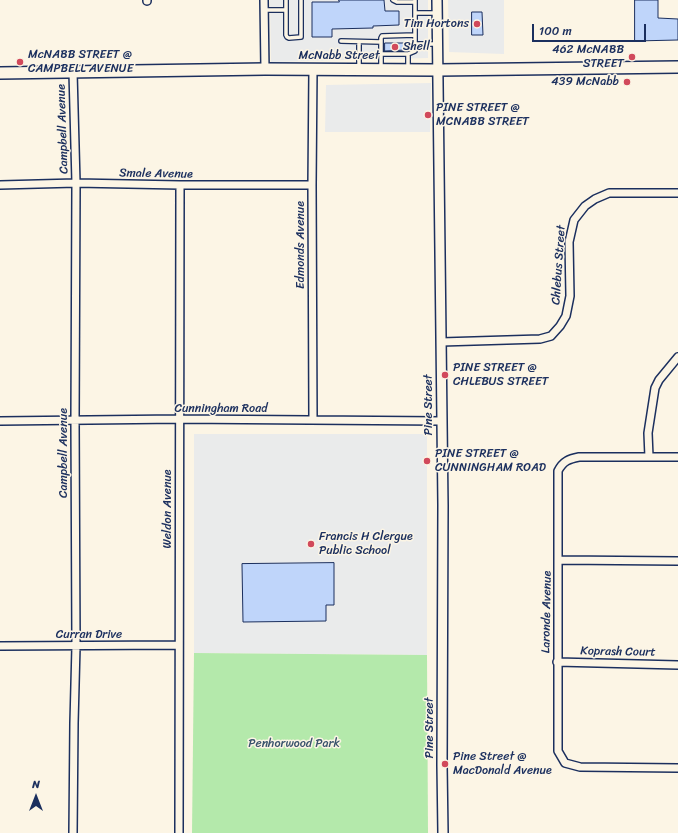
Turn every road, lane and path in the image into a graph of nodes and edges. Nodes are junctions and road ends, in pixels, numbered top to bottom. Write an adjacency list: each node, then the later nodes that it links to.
1 (264, 0): 7 (street)
2 (286, 0): 8 (lane)
3 (301, 0): 8 (lane)
4 (393, 0): 6 (lane)
5 (437, 0): 10 (street, Pine Street)
6 (415, 1): 9 (lane)
7 (264, 10): 8 (lane); 20 (street)
8 (286, 10)
9 (415, 13): 10 (lane); 11 (lane)
10 (437, 13): 16 (street, Pine Street)
11 (415, 35): 14 (lane); 15 (lane)
12 (341, 41): 13 (lane)
13 (360, 42): 14 (lane); 22 (lane)
14 (381, 42): 17 (lane)
15 (415, 44): 16 (lane); 18 (lane)
16 (437, 44): 25 (street, Pine Street)
17 (381, 54): 18 (lane); 23 (lane)
18 (408, 54): 24 (lane)
19 (678, 67): 25 (main road, McNabb Street)
20 (265, 69): 21 (main road, McNabb Street); 26 (main road, McNabb Street)
21 (314, 69): 22 (main road, McNabb Street); 31 (street, Edmonds Avenue)
22 (359, 69): 23 (main road, McNabb Street)
23 (381, 69): 24 (main road, McNabb Street)
24 (408, 70): 25 (main road, McNabb Street)
25 (438, 70): 33 (street, Pine Street)
26 (72, 72): 27 (main road, McNabb Street); 28 (street, Campbell Avenue)
27 (0, 73)
28 (76, 183): 29 (street, Smale Avenue); 30 (street, Smale Avenue); 35 (street, Campbell Avenue)
29 (0, 185)
30 (180, 185): 31 (street, Smale Avenue); 36 (street, Weldon Avenue)
31 (312, 185): 37 (street, Edmonds Avenue)
32 (678, 193): 33 (street, Chlebus Street)
33 (441, 342): 39 (street, Pine Street)
34 (678, 357): 40 (street)
35 (75, 420): 36 (street, Cunningham Road); 38 (street, Cunningham Road); 46 (street, Campbell Avenue)
36 (179, 420): 37 (street, Cunningham Road); 44 (street, Weldon Avenue)
37 (313, 420): 39 (street, Cunningham Road)
38 (0, 421)
39 (441, 421): 52 (street, Pine Street)
40 (649, 457): 41 (street, Laronde Avenue); 42 (street, Laronde Avenue)
41 (678, 457)
42 (559, 560): 43 (street); 47 (street, Laronde Avenue)
43 (678, 561)
44 (178, 645): 46 (street, Curran Drive); 51 (street, Weldon Avenue)
45 (0, 646): 46 (street, Curran Drive)
46 (76, 646): 50 (street, Campbell Avenue)
47 (557, 662): 48 (street, Koprash Court); 49 (street, Laronde Avenue)
48 (678, 665)
49 (678, 768)
50 (73, 833)
51 (179, 833)
52 (444, 833)

